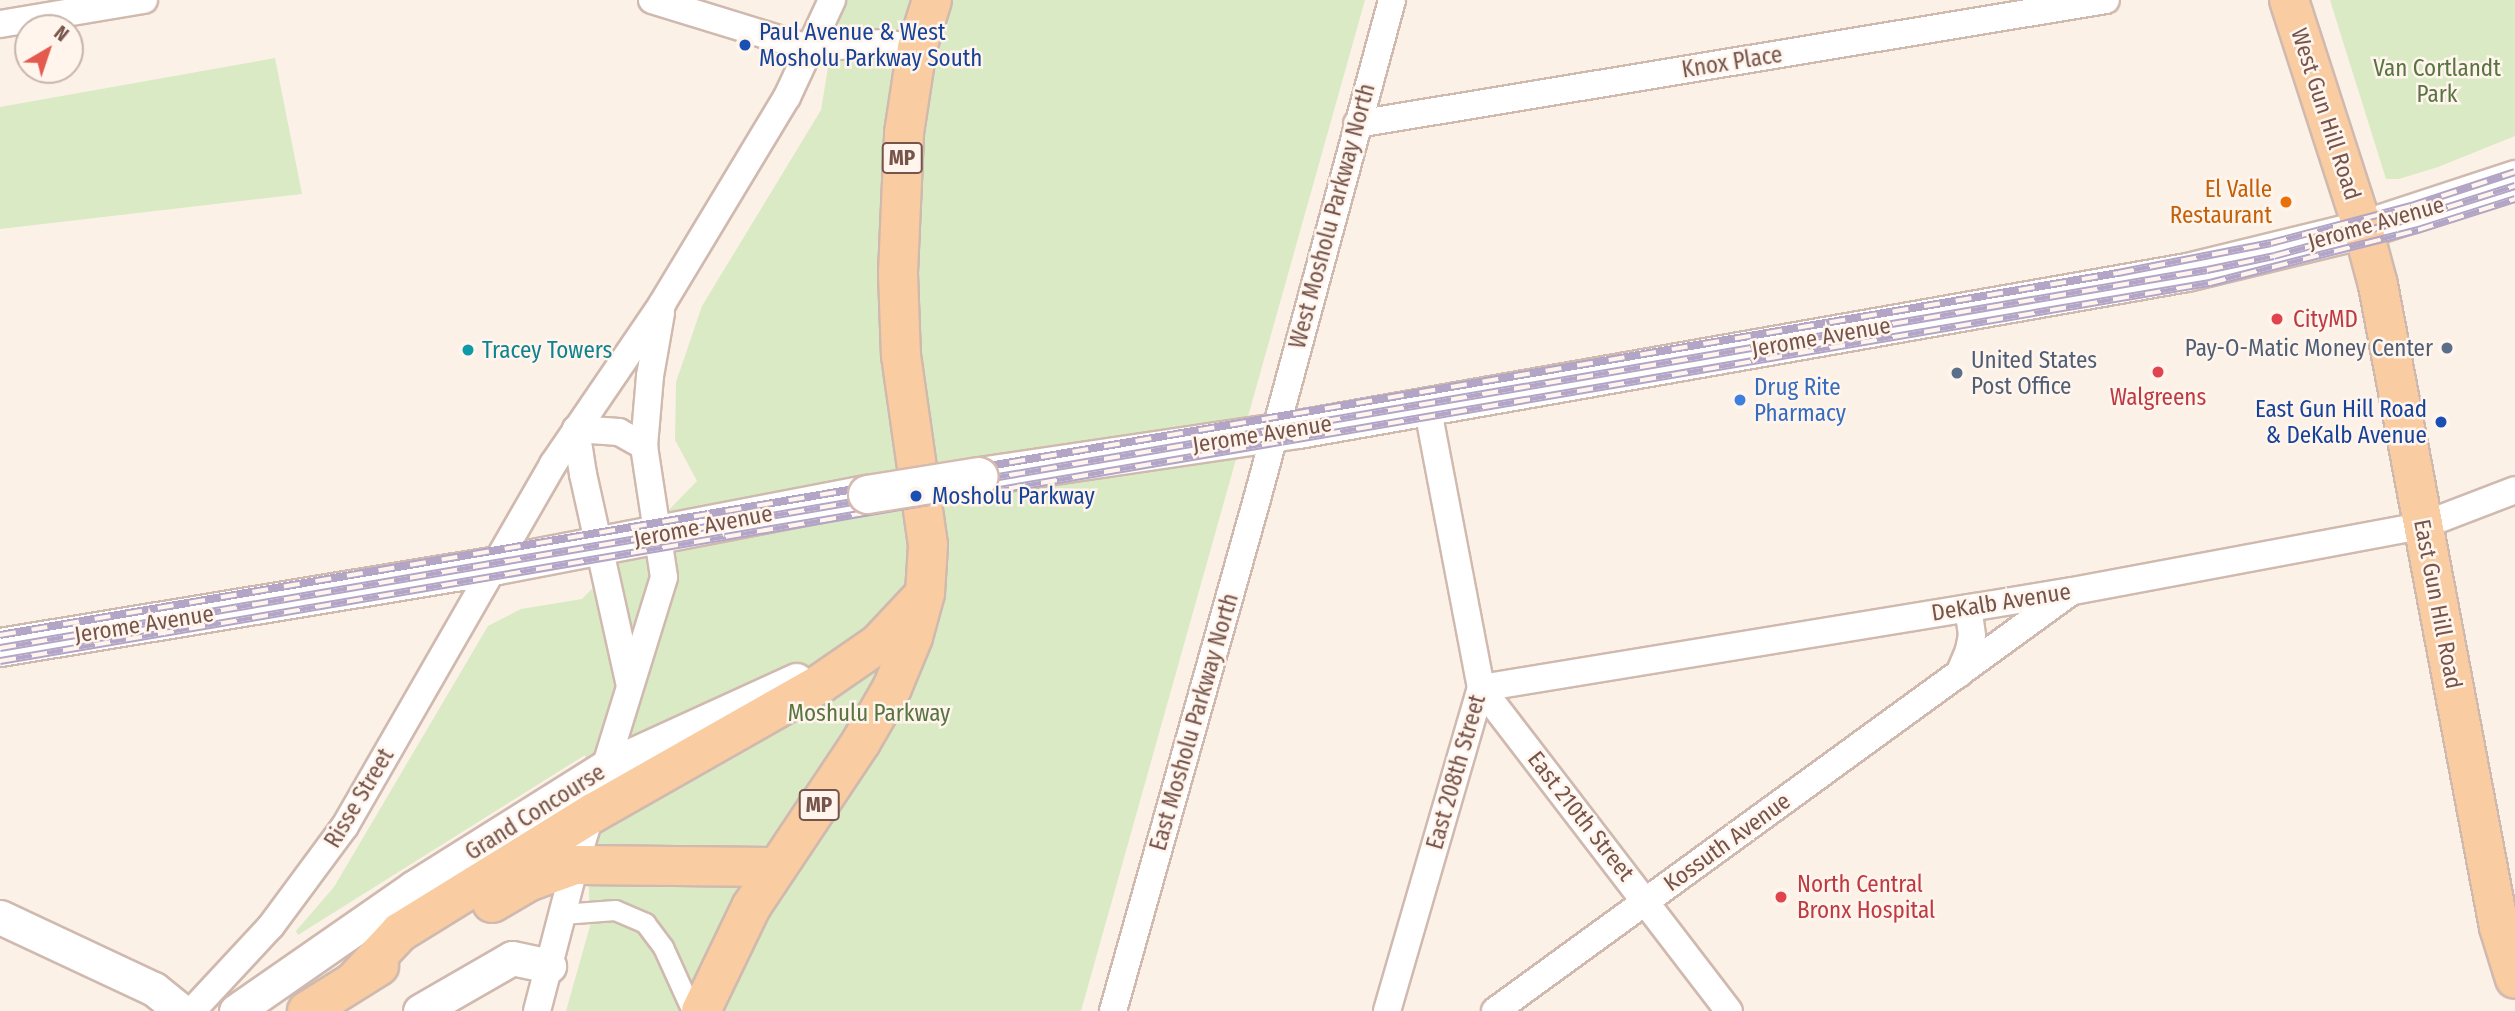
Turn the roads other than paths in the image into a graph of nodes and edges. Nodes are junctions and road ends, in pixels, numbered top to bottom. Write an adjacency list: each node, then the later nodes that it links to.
1 (145, 0): 8 (street)
2 (652, 0): 9 (street)
3 (831, 0): 9 (street, Risse Street)
4 (932, 0): 10 (main road, MP)
5 (1392, 0): 11 (street, West Mosholu Parkway North)
6 (2106, 0): 11 (street, Knox Place)
7 (2289, 0): 13 (main road, West Gun Hill Road)
8 (0, 24)
9 (808, 48): 10 (street); 14 (street, Risse Street)
10 (917, 48): 25 (main road, MP)
11 (1357, 124): 17 (street, West Mosholu Parkway North)
12 (2515, 179): 13 (main road, Jerome Avenue)
13 (2363, 229): 15 (main road, Jerome Avenue); 20 (main road, East Gun Hill Road)
14 (662, 304): 16 (street, Risse Street); 18 (street)
15 (1427, 406): 17 (main road, Jerome Avenue); 30 (street, East 208th Street)
16 (576, 429): 18 (street); 22 (street); 23 (street, Risse Street)
17 (1272, 433): 21 (main road, Jerome Avenue, bridge); 51 (street, East Mosholu Parkway North)
18 (644, 446): 21 (street)
19 (2515, 490): 20 (street, DeKalb Avenue)
20 (2424, 525): 24 (street, DeKalb Avenue); 39 (main road, East Gun Hill Road)
21 (660, 535): 22 (main road, Jerome Avenue); 31 (street)
22 (599, 546): 23 (main road, Jerome Avenue); 31 (street)
23 (497, 565): 27 (main road, Jerome Avenue); 44 (street, Risse Street)
24 (2073, 591): 26 (street, DeKalb Avenue); 29 (street, Kossuth Avenue)
25 (925, 593): 28 (main road, Grand Concourse); 35 (main road, MP)
26 (1968, 608): 29 (street); 30 (street, DeKalb Avenue)
27 (0, 648)
28 (859, 658): 32 (street, Grand Concourse); 33 (main road, Grand Concourse)
29 (1959, 674): 36 (street, Kossuth Avenue)
30 (1482, 688): 36 (street, East 210th Street); 52 (street, East 208th Street)
31 (631, 691): 32 (street)
32 (606, 767): 33 (street); 45 (street, Grand Concourse)
33 (593, 813): 34 (street); 41 (main road, Grand Concourse)
34 (575, 865): 35 (main road, Grand Concourse); 37 (street); 41 (main road, Grand Concourse)
35 (776, 867): 50 (main road, MP)
36 (1647, 901): 53 (street, Kossuth Avenue); 54 (street, East 210th Street)
37 (562, 914): 40 (street); 49 (street)
38 (0, 917): 43 (street)
39 (2507, 921): 42 (main road, East Gun Hill Road)
40 (549, 967): 47 (street); 48 (street)
41 (357, 978): 46 (main road, Grand Concourse)
42 (2515, 979)
43 (181, 1011)
44 (192, 1011)
45 (236, 1011)
46 (307, 1011)
47 (420, 1011)
48 (537, 1011)
49 (692, 1011)
50 (701, 1011)
51 (1113, 1011)
52 (1387, 1011)
53 (1495, 1011)
54 (1730, 1011)

